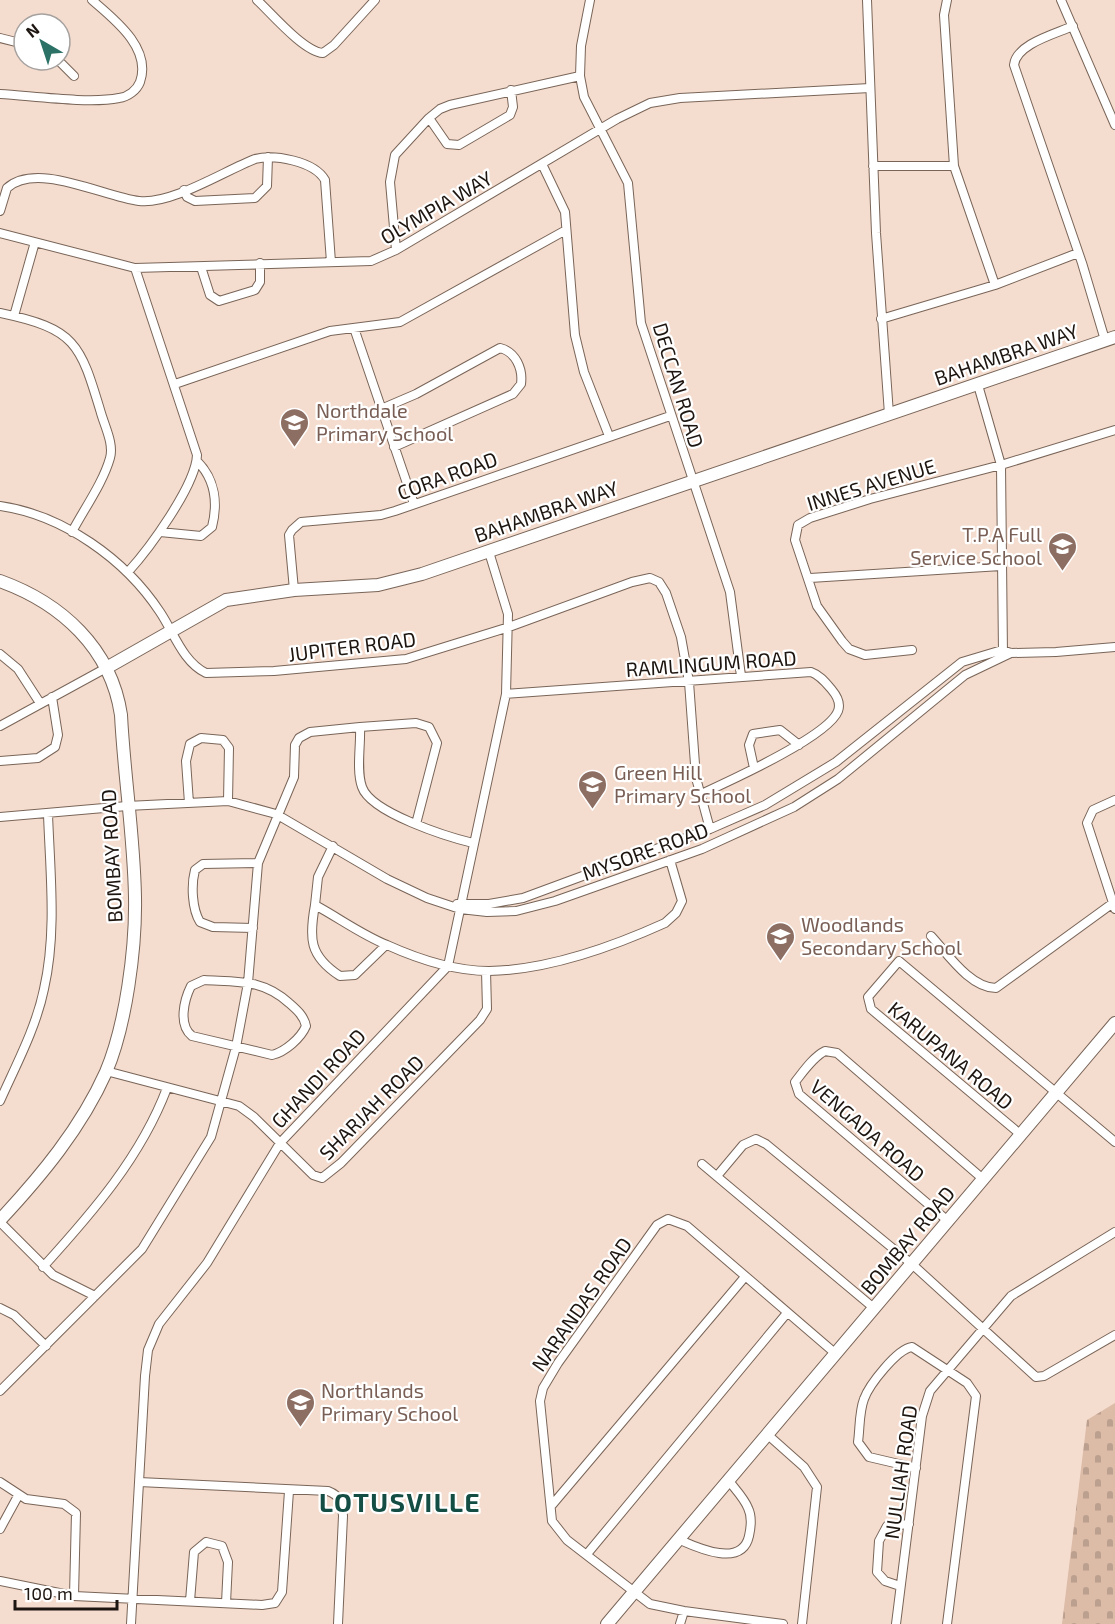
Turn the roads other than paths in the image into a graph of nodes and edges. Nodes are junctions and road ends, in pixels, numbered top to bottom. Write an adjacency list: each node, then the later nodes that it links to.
1 (92, 0): 14 (street)
2 (257, 0): 3 (street)
3 (375, 0)
4 (867, 0): 12 (street)
5 (947, 0): 21 (street)
6 (1061, 0): 8 (street)
7 (590, 2): 11 (street, DECCAN ROAD)
8 (1073, 26): 16 (street); 28 (street)
9 (70, 72): 10 (street)
10 (74, 76)
11 (580, 76): 13 (street); 17 (street, DECCAN ROAD)
12 (870, 88): 17 (street, OLYMPIA WAY); 20 (street)
13 (511, 90): 15 (street); 15 (street)
14 (0, 94)
15 (429, 118): 27 (street)
16 (1115, 125)
17 (600, 130): 19 (street, OLYMPIA WAY); 43 (street, DECCAN ROAD)
18 (268, 157): 22 (street); 22 (street); 29 (street)
19 (542, 164): 24 (street); 27 (street, OLYMPIA WAY)
20 (873, 166): 21 (street); 36 (street)
21 (954, 166): 33 (street)
22 (184, 190): 23 (street)
23 (0, 211)
24 (566, 230): 37 (street); 45 (street)
25 (0, 233): 26 (street, OLYMPIA WAY)
26 (34, 242): 32 (street, OLYMPIA WAY); 35 (street)
27 (396, 250): 29 (street, OLYMPIA WAY)
28 (1078, 253): 33 (street); 38 (street)
29 (331, 262): 30 (street, OLYMPIA WAY)
30 (260, 263): 31 (street, OLYMPIA WAY); 31 (street)
31 (201, 267): 32 (street, OLYMPIA WAY)
32 (135, 268): 39 (street)
33 (995, 285): 36 (street)
34 (0, 312): 35 (street)
35 (14, 316): 52 (street)
36 (881, 319): 42 (street)
37 (354, 328): 39 (street); 41 (street)
38 (1110, 338): 40 (street, BAHAMBRA WAY)
39 (175, 384): 47 (street)
40 (978, 385): 42 (street, BAHAMBRA WAY); 48 (street)
41 (381, 409): 46 (street); 46 (street)
42 (889, 414): 49 (street, BAHAMBRA WAY)
43 (670, 416): 45 (street, CORA ROAD); 49 (street, DECCAN ROAD)
44 (1115, 430): 48 (street, INNES AVENUE)
45 (609, 436): 50 (street, CORA ROAD)
46 (394, 447): 50 (street)
47 (197, 461): 53 (street); 53 (street)
48 (1001, 465): 55 (street); 57 (street, INNES AVENUE)
49 (692, 482): 54 (street, BAHAMBRA WAY); 67 (street, DECCAN ROAD)
50 (414, 504): 59 (street, CORA ROAD)
51 (0, 506): 52 (street, JUPITER ROAD)
52 (72, 532): 56 (street, JUPITER ROAD)
53 (160, 532): 56 (street)
54 (489, 552): 59 (street, BAHAMBRA WAY); 60 (street)
55 (1001, 566): 57 (street); 64 (street)
56 (128, 572): 61 (street, JUPITER ROAD)
57 (810, 578): 63 (street, INNES AVENUE)
58 (0, 581): 66 (street, BOMBAY ROAD)
59 (294, 590): 61 (street, BAHAMBRA WAY)
60 (509, 627): 61 (street, JUPITER ROAD); 68 (street, JUPITER ROAD); 69 (street)
61 (172, 630): 66 (street, BAHAMBRA WAY)
62 (1115, 647): 64 (street, MYSORE ROAD)
63 (912, 650)
64 (1005, 653): 86 (street, MYSORE ROAD); 89 (street, MYSORE ROAD)
65 (0, 654): 71 (street)
66 (108, 667): 70 (street, BAHAMBRA WAY); 81 (street, BOMBAY ROAD)
67 (741, 676): 68 (street, RAMLINGUM ROAD); 74 (street, RAMLINGUM ROAD)
68 (689, 682): 69 (street, RAMLINGUM ROAD); 77 (street)
69 (506, 694): 87 (street)
70 (52, 697): 71 (street, BAHAMBRA WAY); 75 (street)
71 (39, 703): 72 (street, BAHAMBRA WAY)
72 (0, 726)
73 (360, 727): 83 (street); 85 (street); 85 (street)
74 (799, 745): 76 (street, RAMLINGUM ROAD); 76 (street)
75 (0, 760)
76 (754, 768): 77 (street, RAMLINGUM ROAD)
77 (699, 795): 86 (street)
78 (1115, 800): 93 (street)
79 (228, 801): 80 (street, MYSORE ROAD); 80 (street); 83 (street, MYSORE ROAD)
80 (189, 803): 81 (street, MYSORE ROAD)
81 (128, 806): 82 (street, MYSORE ROAD); 102 (street, BOMBAY ROAD)
82 (48, 814): 84 (street, MYSORE ROAD); 105 (street)
83 (276, 814): 88 (street, MYSORE ROAD); 90 (street)
84 (0, 817)
85 (416, 824): 87 (street)
86 (710, 830): 92 (street, MYSORE ROAD)
87 (473, 843): 92 (street)
88 (333, 846): 91 (street); 92 (street, MYSORE ROAD)
89 (670, 860): 92 (street, MYSORE ROAD); 98 (street)
90 (258, 863): 94 (street); 94 (street)
91 (315, 905): 96 (street); 96 (street)
92 (457, 906): 97 (street)
93 (1114, 906): 95 (street)
94 (254, 928): 99 (street)
95 (931, 936)
96 (386, 945): 97 (street)
97 (448, 966): 98 (street); 109 (street, GHANDI ROAD)
98 (486, 971): 109 (street, SHARJAH ROAD)
99 (248, 983): 101 (street); 101 (street); 101 (street)
100 (1115, 1023): 104 (street, BOMBAY ROAD)
101 (236, 1047): 106 (street)
102 (106, 1071): 103 (street, SHARJAH ROAD); 113 (street, BOMBAY ROAD)
103 (167, 1088): 106 (street, SHARJAH ROAD); 117 (street)
104 (1057, 1091): 107 (street, BOMBAY ROAD); 107 (street, KARUPANA ROAD); 108 (street)
105 (0, 1101)
106 (222, 1101): 109 (street, SHARJAH ROAD); 119 (street)
107 (1020, 1134): 112 (street, BOMBAY ROAD)
108 (1115, 1142)
109 (280, 1143): 133 (street, GHANDI ROAD)
110 (702, 1164): 111 (street)
111 (717, 1176): 116 (street); 121 (street)
112 (982, 1179): 114 (street, BOMBAY ROAD); 114 (street, VENGADA ROAD)
113 (0, 1221): 117 (street)
114 (948, 1221): 116 (street, BOMBAY ROAD)
115 (1115, 1232): 123 (street, NULLIAH ROAD)
116 (913, 1265): 121 (street, BOMBAY ROAD); 123 (street)
117 (43, 1267): 119 (street)
118 (744, 1278): 122 (street); 136 (street); 136 (street, NARANDAS ROAD)
119 (95, 1296): 125 (street)
120 (0, 1308): 125 (street)
121 (875, 1310): 126 (street, BOMBAY ROAD)
122 (788, 1313): 126 (street); 140 (street)
123 (983, 1327): 124 (street); 127 (street, NULLIAH ROAD)
124 (1115, 1335)
125 (46, 1346): 128 (street)
126 (836, 1354): 129 (street, BOMBAY ROAD)
127 (949, 1370): 130 (street, NULLIAH ROAD); 130 (street); 156 (street)
128 (0, 1391)
129 (768, 1435): 131 (street, BOMBAY ROAD); 154 (street)
130 (916, 1467): 137 (street, NULLIAH ROAD)
131 (729, 1481): 139 (street, BOMBAY ROAD); 139 (street)
132 (0, 1482): 135 (street)
133 (139, 1482): 134 (street); 145 (street, GHANDI ROAD)
134 (288, 1491): 147 (street); 150 (street)
135 (18, 1496): 138 (street); 144 (street)
136 (552, 1505): 140 (street, NARANDAS ROAD)
137 (909, 1524): 142 (street, NULLIAH ROAD); 142 (street)
138 (0, 1529)
139 (680, 1540): 143 (street, BOMBAY ROAD)
140 (587, 1554): 143 (street, NARANDAS ROAD)
141 (0, 1581): 144 (street)
142 (900, 1586): 155 (street, NULLIAH ROAD)
143 (634, 1592): 148 (street, NARANDAS ROAD); 151 (street, BOMBAY ROAD)
144 (74, 1596): 145 (street)
145 (131, 1598): 146 (street); 149 (street, GHANDI ROAD)
146 (190, 1601): 147 (street); 147 (street)
147 (226, 1602)
148 (684, 1611): 152 (street); 153 (street, NARANDAS ROAD)
149 (131, 1624)
150 (338, 1624)
151 (607, 1624)
152 (680, 1624)
153 (783, 1624)
154 (802, 1624)
155 (896, 1624)
156 (947, 1624)

